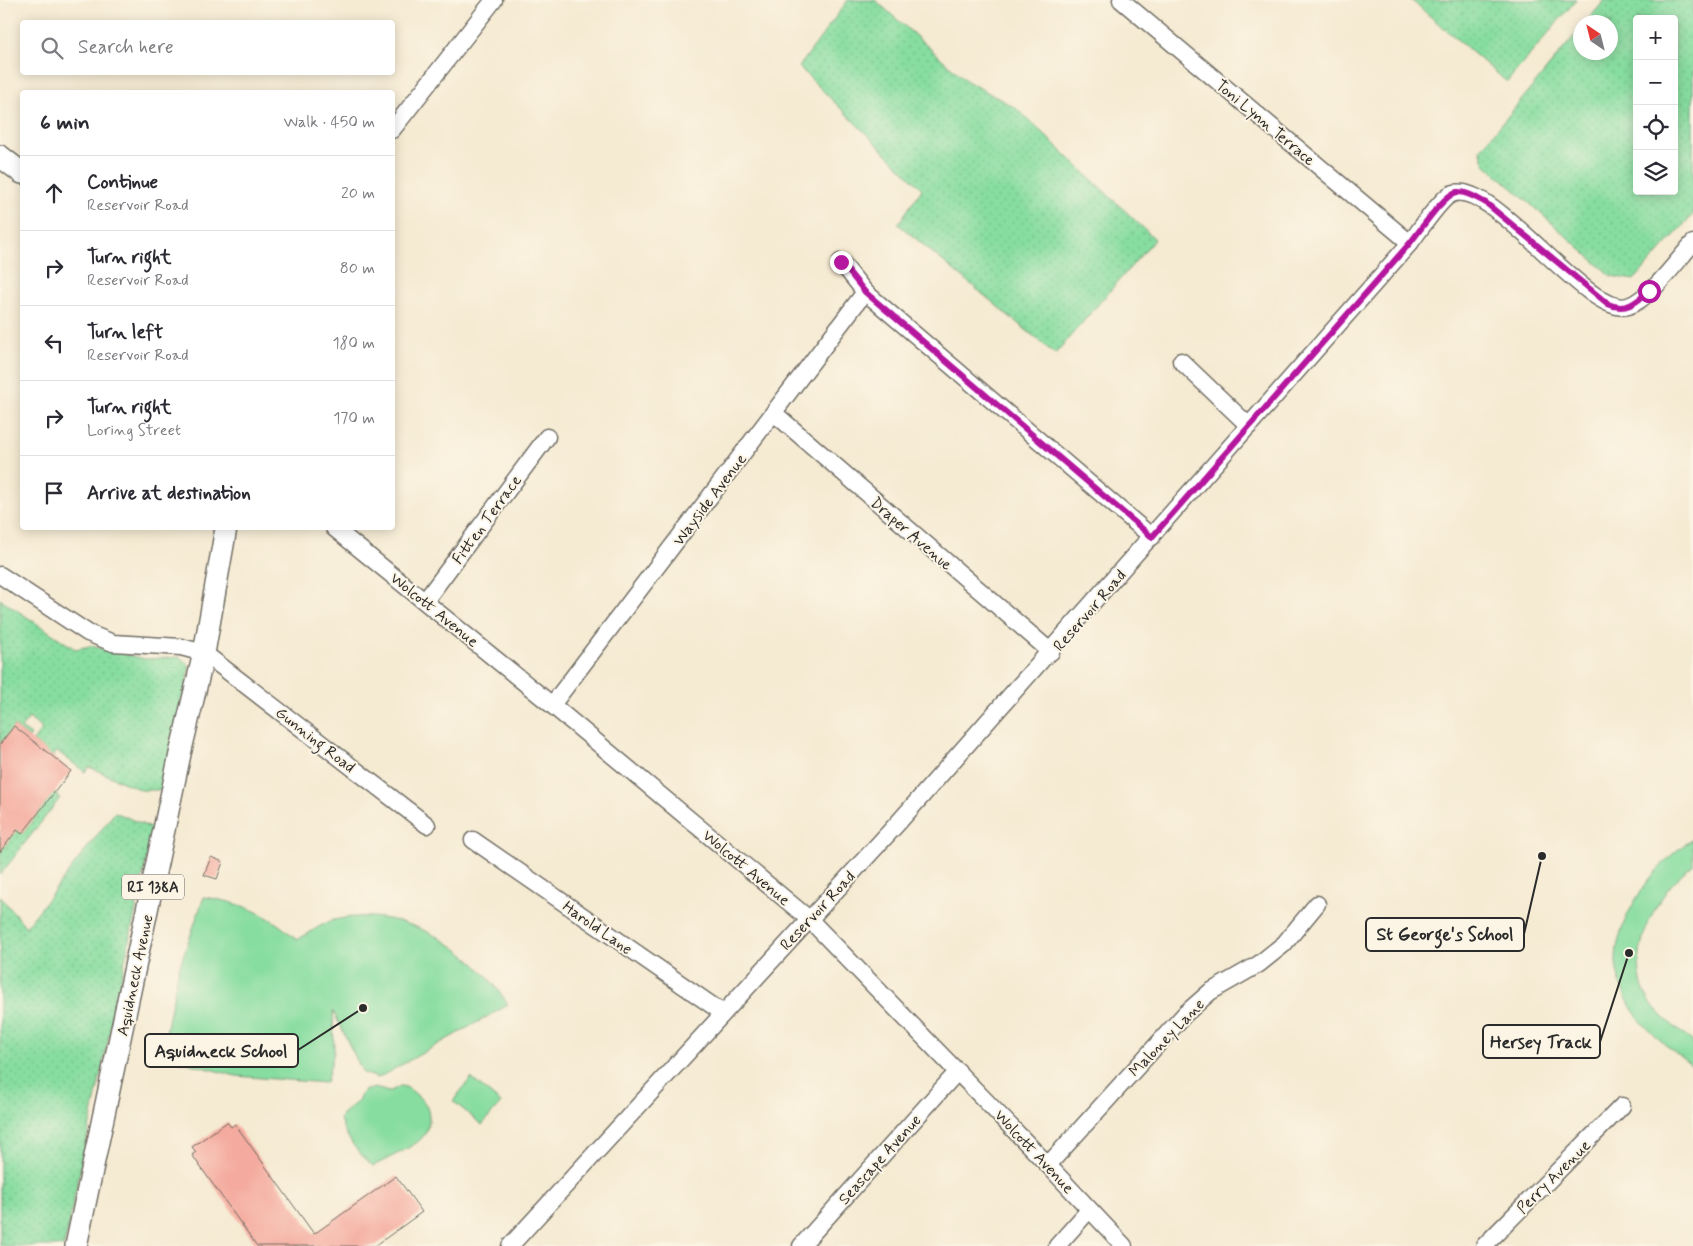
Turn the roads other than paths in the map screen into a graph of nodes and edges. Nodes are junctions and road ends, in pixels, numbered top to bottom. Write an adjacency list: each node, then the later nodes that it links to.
1 (494, 0): 3 (street)
2 (1121, 0): 6 (street, Toni Lynn Terrace)
3 (395, 126)
4 (0, 156): 5 (main road)
5 (20, 171)
6 (1410, 243): 7 (street, Reservoir Road); 12 (street, Reservoir Road)
7 (1693, 243)
8 (841, 262): 9 (street)
9 (865, 292): 11 (street, Wayside Avenue); 16 (street)
10 (1181, 360): 12 (street)
11 (774, 413): 19 (street, Draper Avenue); 21 (street, Wayside Avenue)
12 (1249, 426): 16 (street, Reservoir Road)
13 (547, 438): 18 (street, Fitten Terrace)
14 (226, 530): 20 (main road, Aquidneck Avenue / RI 138A)
15 (337, 530): 18 (street, Wolcott Avenue)
16 (1152, 537): 19 (street, Reservoir Road)
17 (0, 575): 20 (street)
18 (426, 601): 21 (street, Wolcott Avenue)
19 (1051, 652): 25 (street, Reservoir Road)
20 (204, 653): 22 (street, Gunning Road); 31 (main road, Aquidneck Avenue / RI 138A)
21 (552, 705): 25 (street, Wolcott Avenue)
22 (427, 825)
23 (473, 840): 26 (street, Harold Lane)
24 (1317, 904): 29 (street, Maloney Lane)
25 (809, 919): 26 (street, Reservoir Road); 27 (street, Wolcott Avenue)
26 (723, 1013): 32 (street, Reservoir Road)
27 (958, 1071): 29 (street, Wolcott Avenue); 33 (street, Seascape Avenue)
28 (1622, 1106): 36 (street, Perry Avenue)
29 (1048, 1165): 30 (street, Wolcott Avenue)
30 (1089, 1210): 34 (street); 35 (street, Wolcott Avenue)
31 (76, 1246)
32 (510, 1246)
33 (801, 1246)
34 (1057, 1246)
35 (1124, 1246)
36 (1484, 1246)

